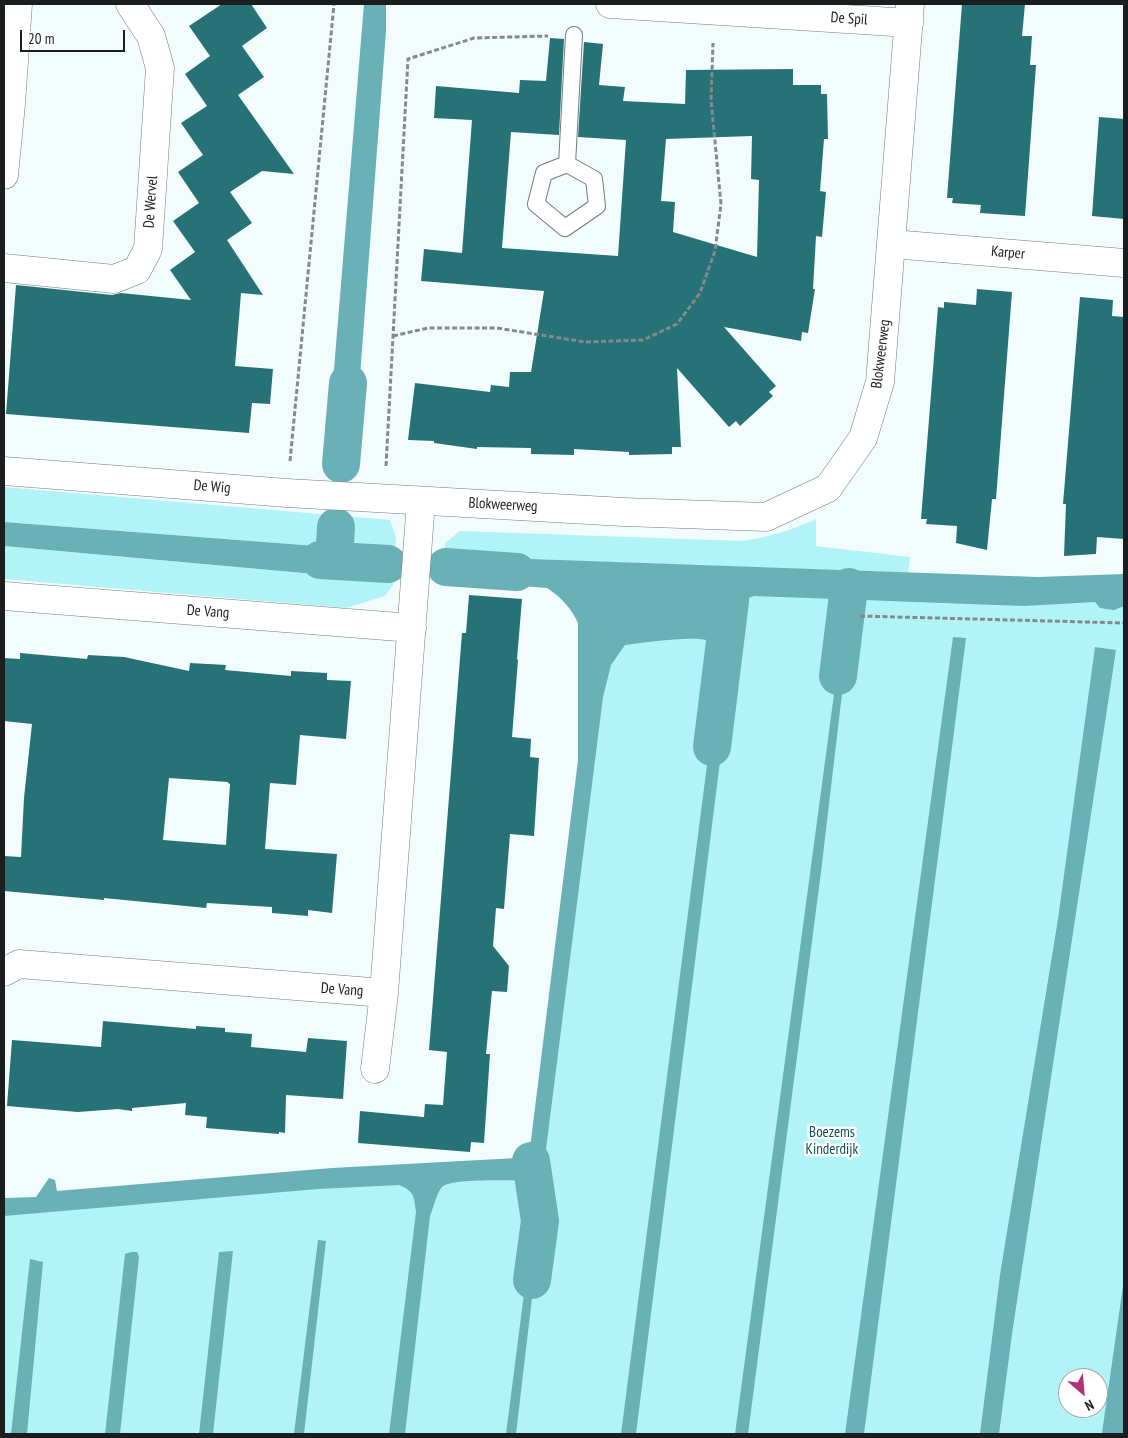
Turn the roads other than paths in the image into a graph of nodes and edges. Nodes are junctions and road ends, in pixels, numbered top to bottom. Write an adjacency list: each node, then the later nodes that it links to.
1 (18, 4): 7 (street)
2 (130, 4): 10 (street, De Wervel)
3 (610, 4): 4 (street, De Spil)
4 (910, 13): 8 (street, Blokweerweg)
5 (574, 35): 6 (lane)
6 (567, 164)
7 (4, 175)
8 (892, 244): 9 (street, Karper); 12 (street, Blokweerweg)
9 (1124, 263)
10 (4, 268)
11 (4, 471): 12 (street, De Wig)
12 (421, 501): 14 (street, De Vang)
13 (4, 596): 14 (street, De Vang)
14 (412, 628): 16 (street, De Vang)
15 (4, 972): 16 (street, De Vang)
16 (384, 993): 17 (street, De Vang)
17 (375, 1068)

